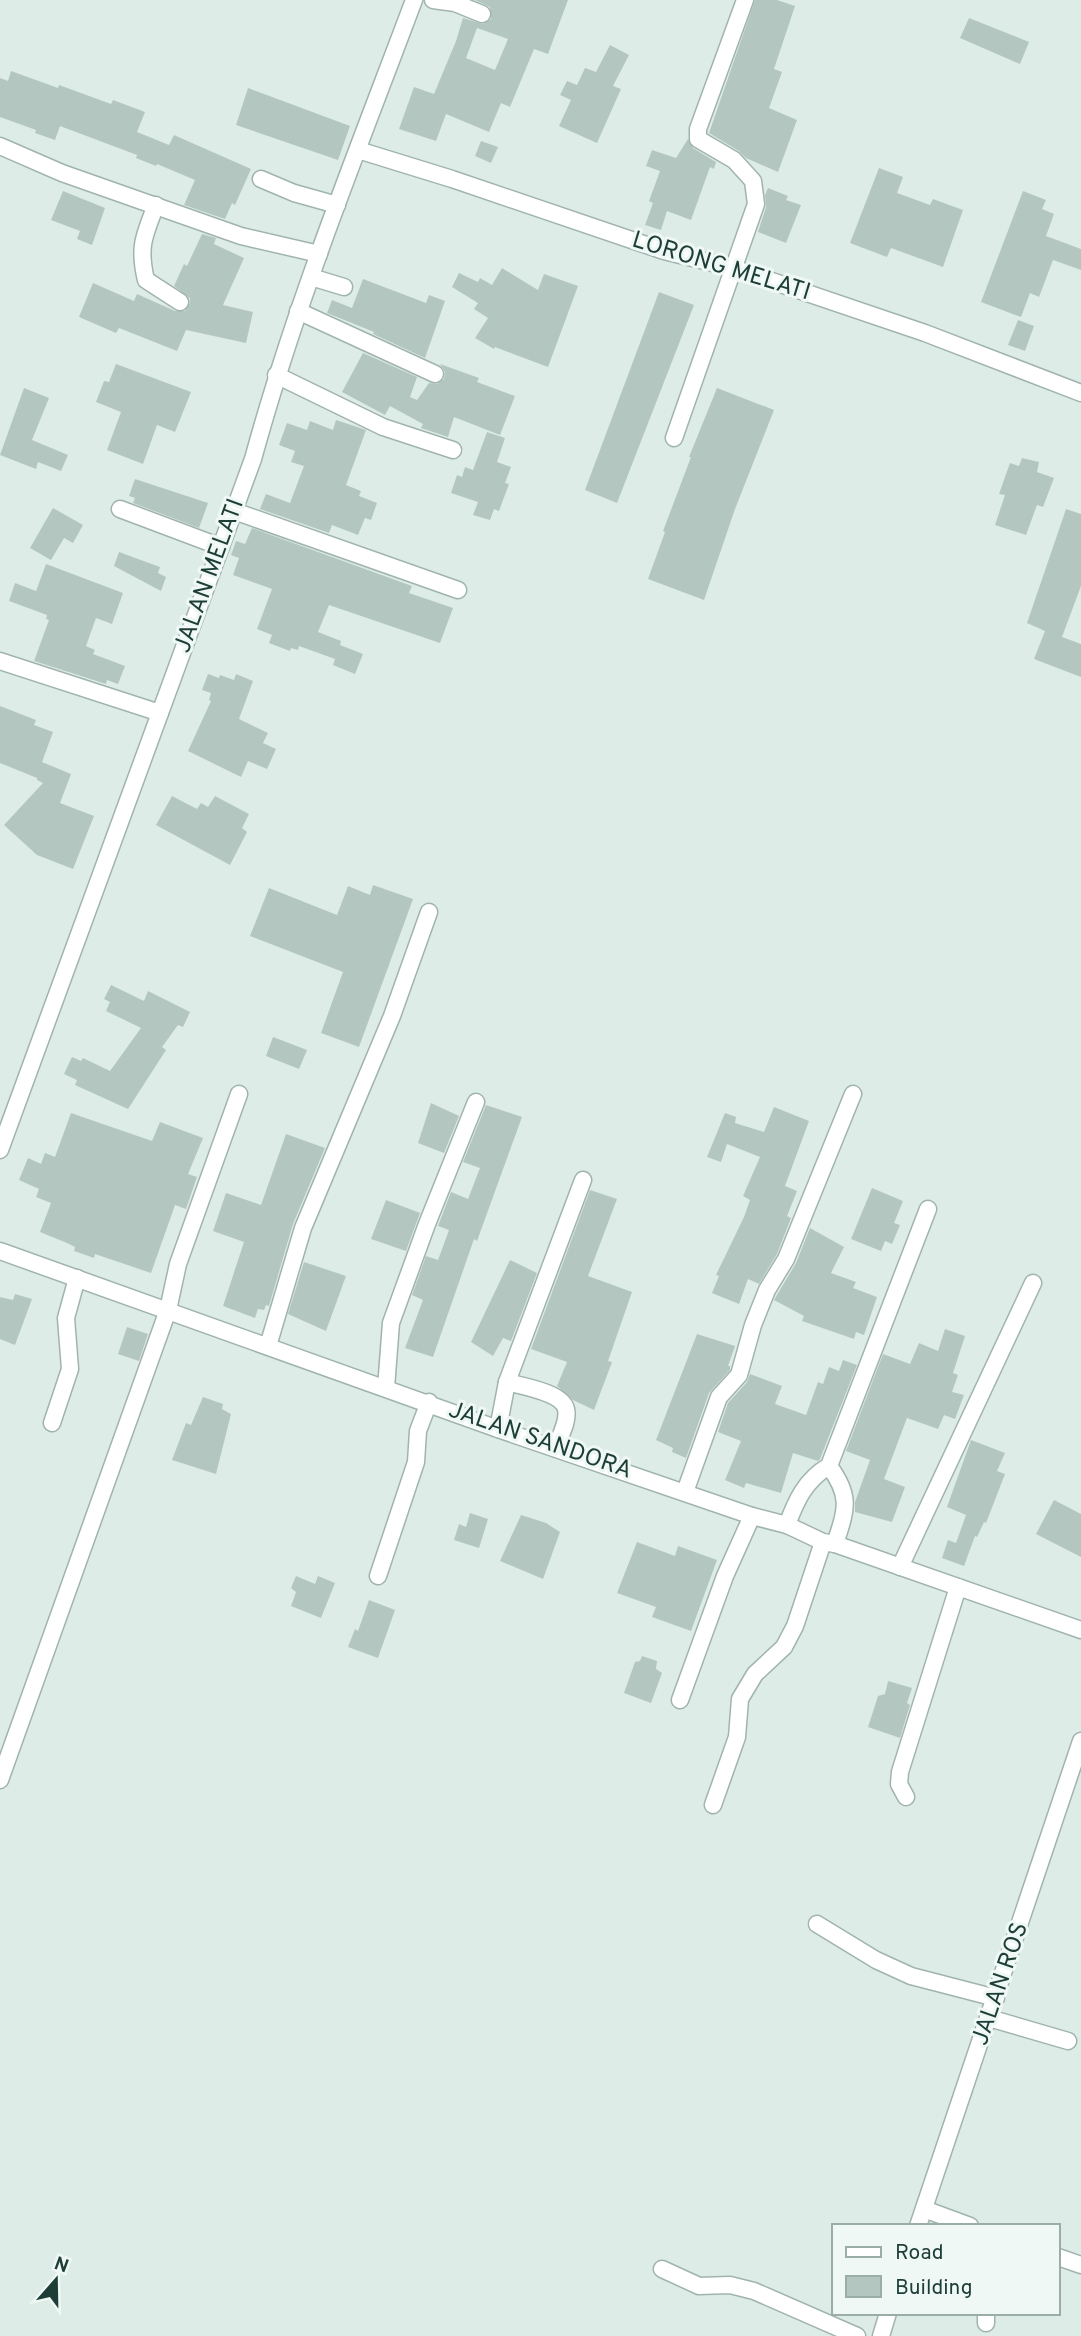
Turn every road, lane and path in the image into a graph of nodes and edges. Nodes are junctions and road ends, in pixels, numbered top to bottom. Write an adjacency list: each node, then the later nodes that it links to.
1 (414, 0): 6 (street, JALAN MELATI)
2 (433, 0): 4 (street)
3 (745, 0): 11 (street)
4 (482, 14)
5 (0, 146): 8 (street)
6 (358, 150): 9 (street, JALAN MELATI); 11 (street, LORONG MELATI)
7 (261, 179): 9 (street)
8 (156, 205): 10 (street); 14 (street)
9 (337, 205): 10 (street, JALAN MELATI)
10 (319, 254): 12 (street, JALAN MELATI)
11 (733, 268): 18 (street, LORONG MELATI); 19 (street)
12 (311, 277): 13 (street); 15 (street, JALAN MELATI)
13 (344, 287)
14 (180, 302)
15 (298, 311): 16 (street); 17 (street, JALAN MELATI)
16 (435, 374)
17 (276, 375): 20 (street); 22 (street, JALAN MELATI)
18 (1081, 393)
19 (674, 438)
20 (453, 450)
21 (120, 509): 23 (street)
22 (234, 511): 23 (street, JALAN MELATI); 24 (street)
23 (221, 547): 26 (street, JALAN MELATI)
24 (458, 590)
25 (0, 661): 26 (street)
26 (160, 713): 31 (street, JALAN MELATI)
27 (429, 912): 38 (street)
28 (239, 1094): 37 (street)
29 (853, 1094): 46 (street)
30 (476, 1102): 40 (street)
31 (0, 1150)
32 (583, 1180): 39 (street)
33 (928, 1209): 45 (street)
34 (0, 1251): 35 (street, JALAN SANDORA)
35 (77, 1278): 37 (street, JALAN SANDORA); 42 (street)
36 (1033, 1283): 50 (street)
37 (168, 1310): 38 (street, JALAN SANDORA); 56 (street)
38 (268, 1346): 40 (street, JALAN SANDORA)
39 (507, 1382): 43 (street); 44 (street)
40 (386, 1388): 41 (street, JALAN SANDORA)
41 (429, 1402): 43 (street, JALAN SANDORA); 51 (street)
42 (52, 1423)
43 (498, 1429): 44 (street, JALAN SANDORA)
44 (556, 1447): 46 (street, JALAN SANDORA)
45 (829, 1466): 48 (street); 49 (street)
46 (685, 1492): 47 (street, JALAN SANDORA)
47 (752, 1516): 48 (street, JALAN SANDORA); 54 (street)
48 (787, 1525): 49 (street, JALAN SANDORA)
49 (829, 1543): 50 (street, JALAN SANDORA); 58 (street)
50 (900, 1567): 52 (street, JALAN SANDORA)
51 (378, 1576)
52 (958, 1587): 53 (street, JALAN SANDORA); 57 (street)
53 (1081, 1630)
54 (680, 1700)
55 (1081, 1741): 60 (street, JALAN ROS)
56 (0, 1780)
57 (906, 1797)
58 (713, 1805)
59 (817, 1924): 60 (street)
60 (996, 1998): 61 (street, JALAN ROS)
61 (989, 2018): 62 (street); 63 (street, JALAN ROS)
62 (1068, 2041)
63 (924, 2209): 64 (street, JALAN ROS); 65 (street)
64 (919, 2224)
65 (965, 2224)
66 (1060, 2258): 67 (street)
67 (1081, 2265)
68 (662, 2269): 70 (street)
69 (887, 2315): 71 (street)
70 (857, 2336)
71 (881, 2336)

